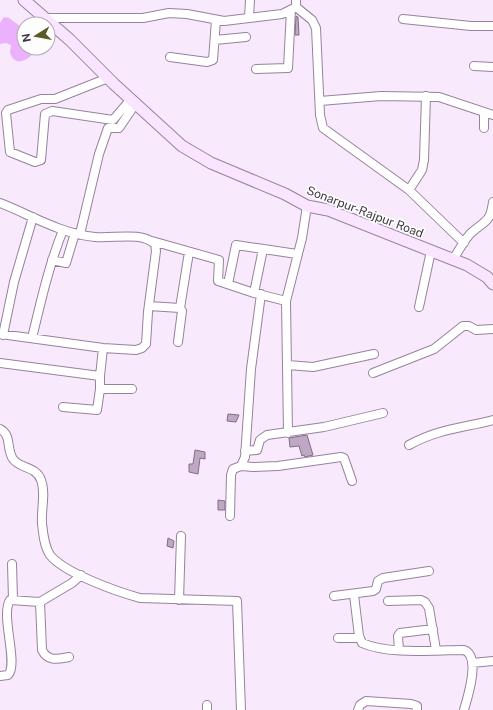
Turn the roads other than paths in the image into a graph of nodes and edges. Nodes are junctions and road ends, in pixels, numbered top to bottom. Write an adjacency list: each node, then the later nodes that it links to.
1 (24, 0): 4 (main road, Sonarpur-Rajpur Road)
2 (250, 0): 5 (street)
3 (294, 5): 5 (street); 16 (street); 20 (street)
4 (41, 16)
5 (249, 17): 8 (street)
6 (56, 18): 8 (street)
7 (403, 19): 9 (street)
8 (216, 20): 12 (street)
9 (493, 26)
10 (56, 29): 17 (main road, Sonarpur-Rajpur Road)
11 (246, 37): 12 (street)
12 (215, 40): 13 (street)
13 (170, 57)
14 (474, 66): 15 (street)
15 (493, 67)
16 (256, 69)
17 (108, 78): 19 (main road, Sonarpur-Rajpur Road); 19 (street)
18 (426, 96): 20 (street); 21 (street); 24 (street)
19 (134, 101): 27 (main road, Sonarpur-Rajpur Road); 30 (street)
20 (320, 101): 24 (street)
21 (484, 112): 22 (street); 23 (street)
22 (493, 115)
23 (484, 128)
24 (409, 190): 32 (street)
25 (493, 202): 32 (street)
26 (0, 203): 28 (street)
27 (307, 206): 34 (main road, Sonarpur-Rajpur Road); 36 (street)
28 (33, 217): 29 (street); 47 (street)
29 (64, 230): 30 (street); 38 (street)
30 (77, 233): 31 (street); 38 (street)
31 (152, 241): 35 (street); 43 (street)
32 (464, 243): 37 (street)
33 (263, 249): 36 (street); 40 (street); 41 (street)
34 (431, 251): 37 (main road, Sonarpur-Rajpur Road); 44 (street)
35 (189, 252): 40 (street); 45 (street)
36 (297, 254): 42 (street)
37 (453, 259): 39 (main road, Sonarpur-Rajpur Road)
38 (52, 260): 48 (street)
39 (491, 279)
40 (228, 284): 41 (street)
41 (258, 294): 42 (street); 64 (street)
42 (286, 301): 53 (street)
43 (149, 306): 45 (street); 50 (street)
44 (419, 307)
45 (180, 308): 49 (street)
46 (493, 328): 54 (street)
47 (2, 335): 48 (street)
48 (32, 338): 50 (street)
49 (178, 342)
50 (103, 348): 55 (street)
51 (374, 354): 53 (street)
52 (0, 363): 55 (street)
53 (288, 365): 62 (street)
54 (373, 373)
55 (100, 376): 56 (street)
56 (100, 389): 57 (street); 58 (street)
57 (132, 389)
58 (63, 407)
59 (383, 414): 62 (street)
60 (493, 420): 63 (street)
61 (0, 429): 71 (street)
62 (288, 433): 64 (street)
63 (409, 445)
64 (245, 451): 65 (street)
65 (241, 466): 66 (street); 67 (street)
66 (352, 481)
67 (230, 516)
68 (181, 536): 75 (street)
69 (12, 564): 74 (street)
70 (429, 570): 72 (street)
71 (81, 575): 75 (street); 76 (street)
72 (354, 595): 73 (street); 80 (street)
73 (334, 596)
74 (13, 599): 76 (street); 86 (street)
75 (179, 600): 87 (street)
76 (40, 602): 83 (street)
77 (388, 602): 78 (street)
78 (433, 629): 81 (street); 82 (street)
79 (338, 638): 80 (street)
80 (360, 638): 81 (street)
81 (399, 650): 82 (street)
82 (436, 650): 85 (street)
83 (69, 657)
84 (493, 661): 85 (street)
85 (472, 663): 90 (street)
86 (0, 676)
87 (242, 710)
88 (358, 710): 89 (street)
89 (417, 710)
90 (464, 710)

